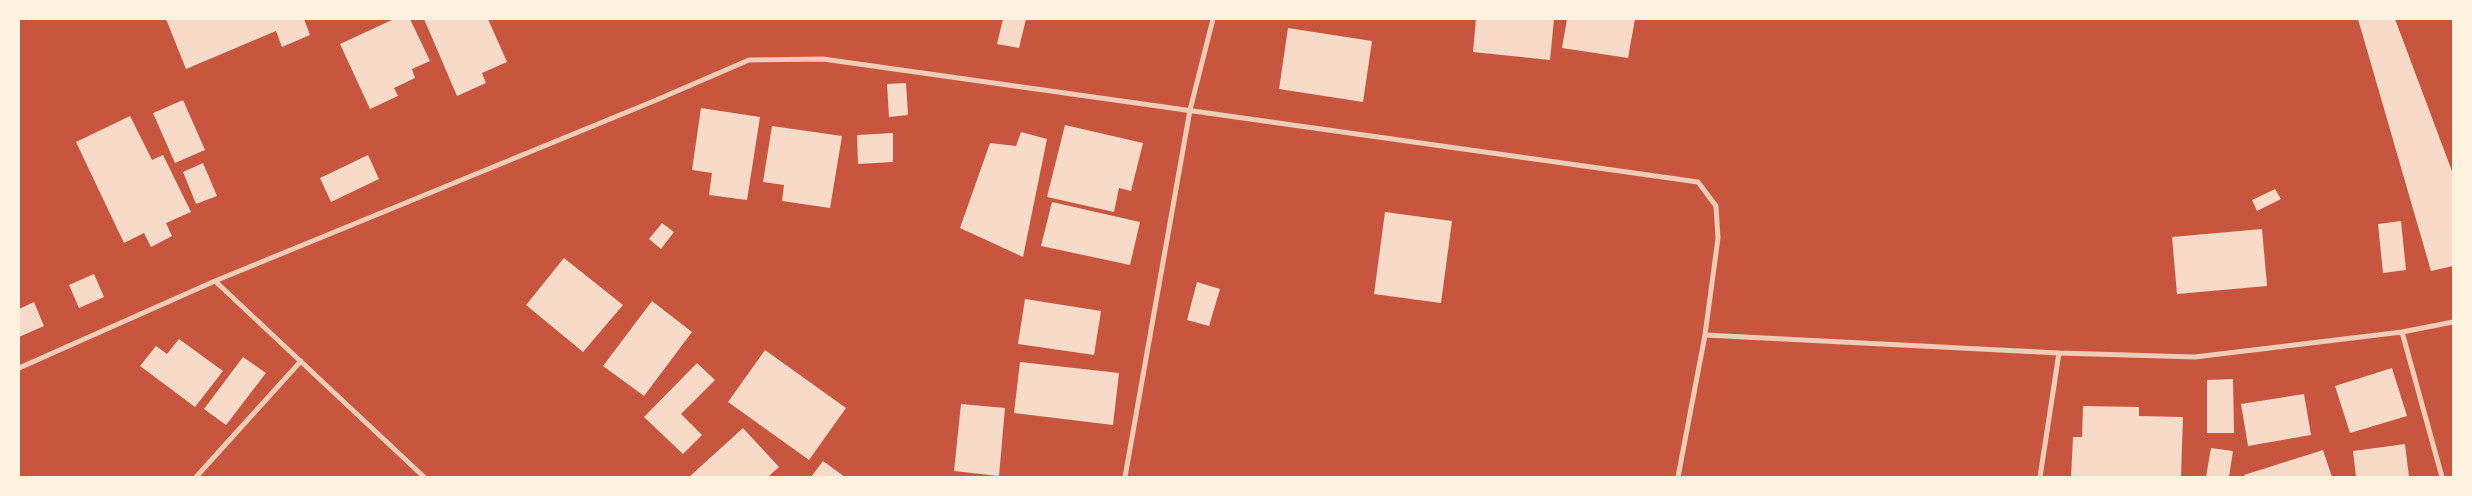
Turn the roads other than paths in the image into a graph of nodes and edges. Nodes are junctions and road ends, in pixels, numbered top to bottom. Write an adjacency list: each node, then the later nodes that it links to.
1 (1213, 19): 2 (street)
2 (1190, 110): 3 (street); 6 (street); 12 (street)
3 (215, 281): 8 (street); 9 (street)
4 (2453, 322): 5 (street)
5 (2402, 332): 7 (street); 15 (street)
6 (1705, 335): 7 (street); 13 (street)
7 (2059, 353): 14 (street)
8 (301, 361): 10 (street); 11 (street)
9 (19, 368)
10 (196, 477)
11 (424, 477)
12 (1125, 477)
13 (1678, 477)
14 (2040, 477)
15 (2442, 477)

